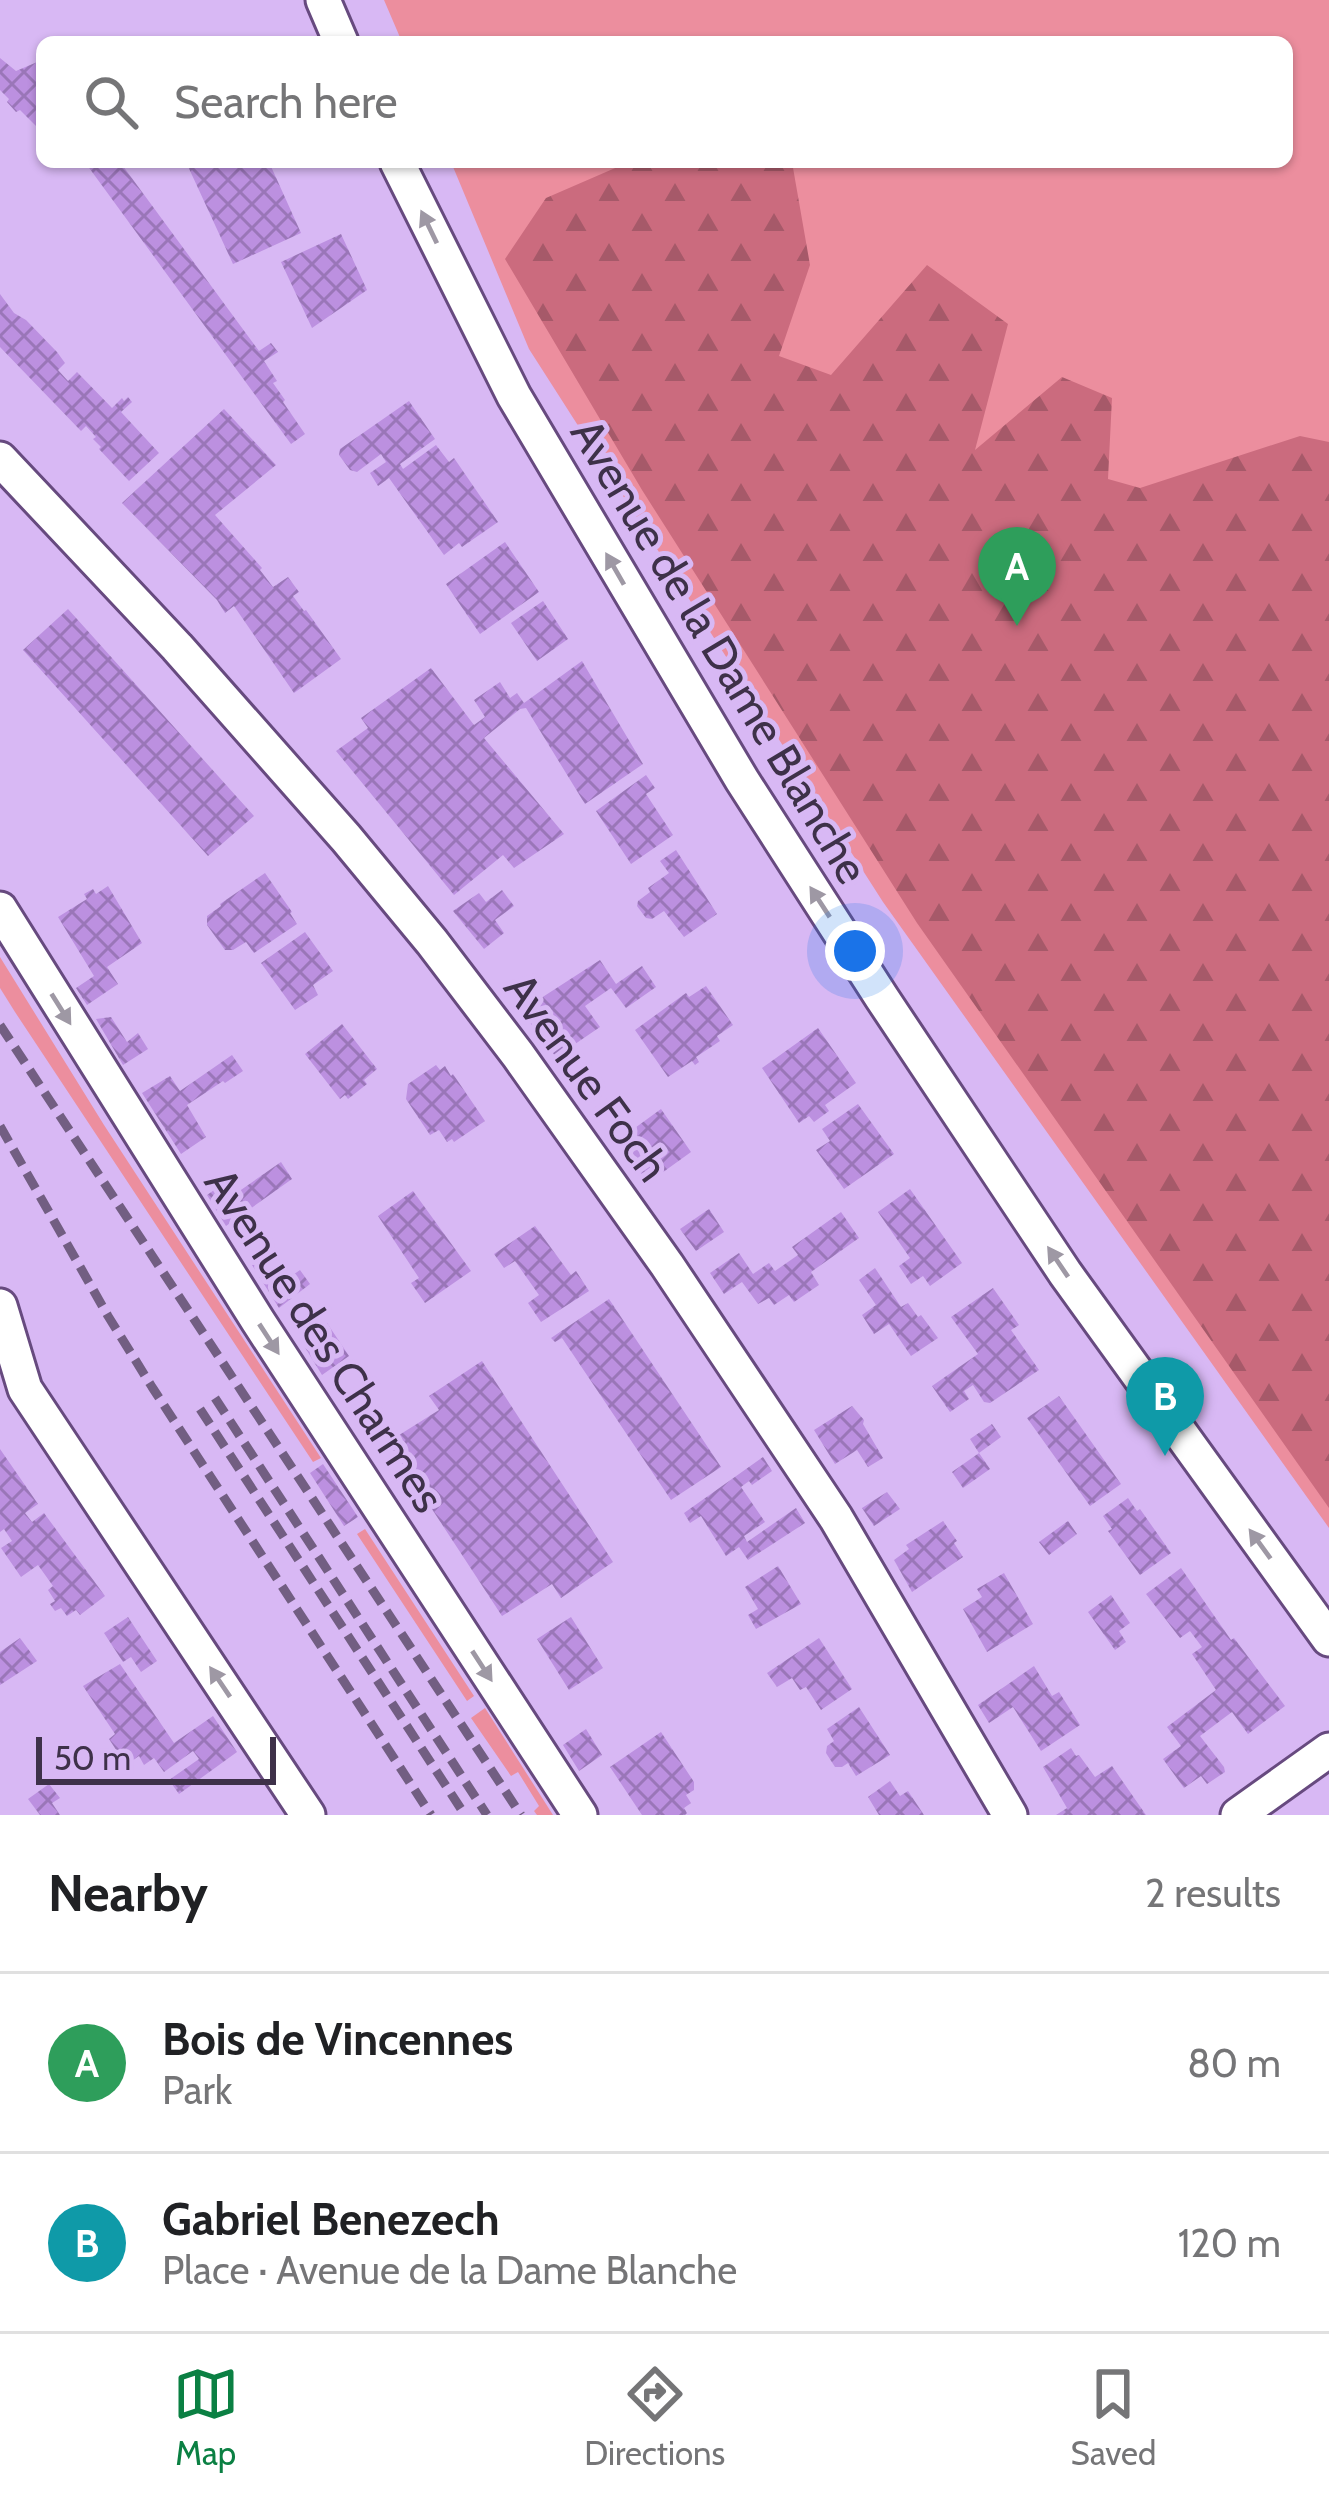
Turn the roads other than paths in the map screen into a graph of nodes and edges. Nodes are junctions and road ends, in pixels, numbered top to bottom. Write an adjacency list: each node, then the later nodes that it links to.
1 (323, 0): 2 (street)
2 (338, 36)
3 (401, 168): 7 (street, Avenue de la Dame Blanche, one-way to 3)
4 (0, 459): 11 (street, Avenue Foch)
5 (0, 909): 10 (street, Avenue des Charmes, one-way to 10)
6 (0, 1306): 9 (street, one-way to 6)
7 (1329, 1639)
8 (1329, 1750): 12 (street)
9 (308, 1815)
10 (580, 1815)
11 (1010, 1815)
12 (1238, 1815)

